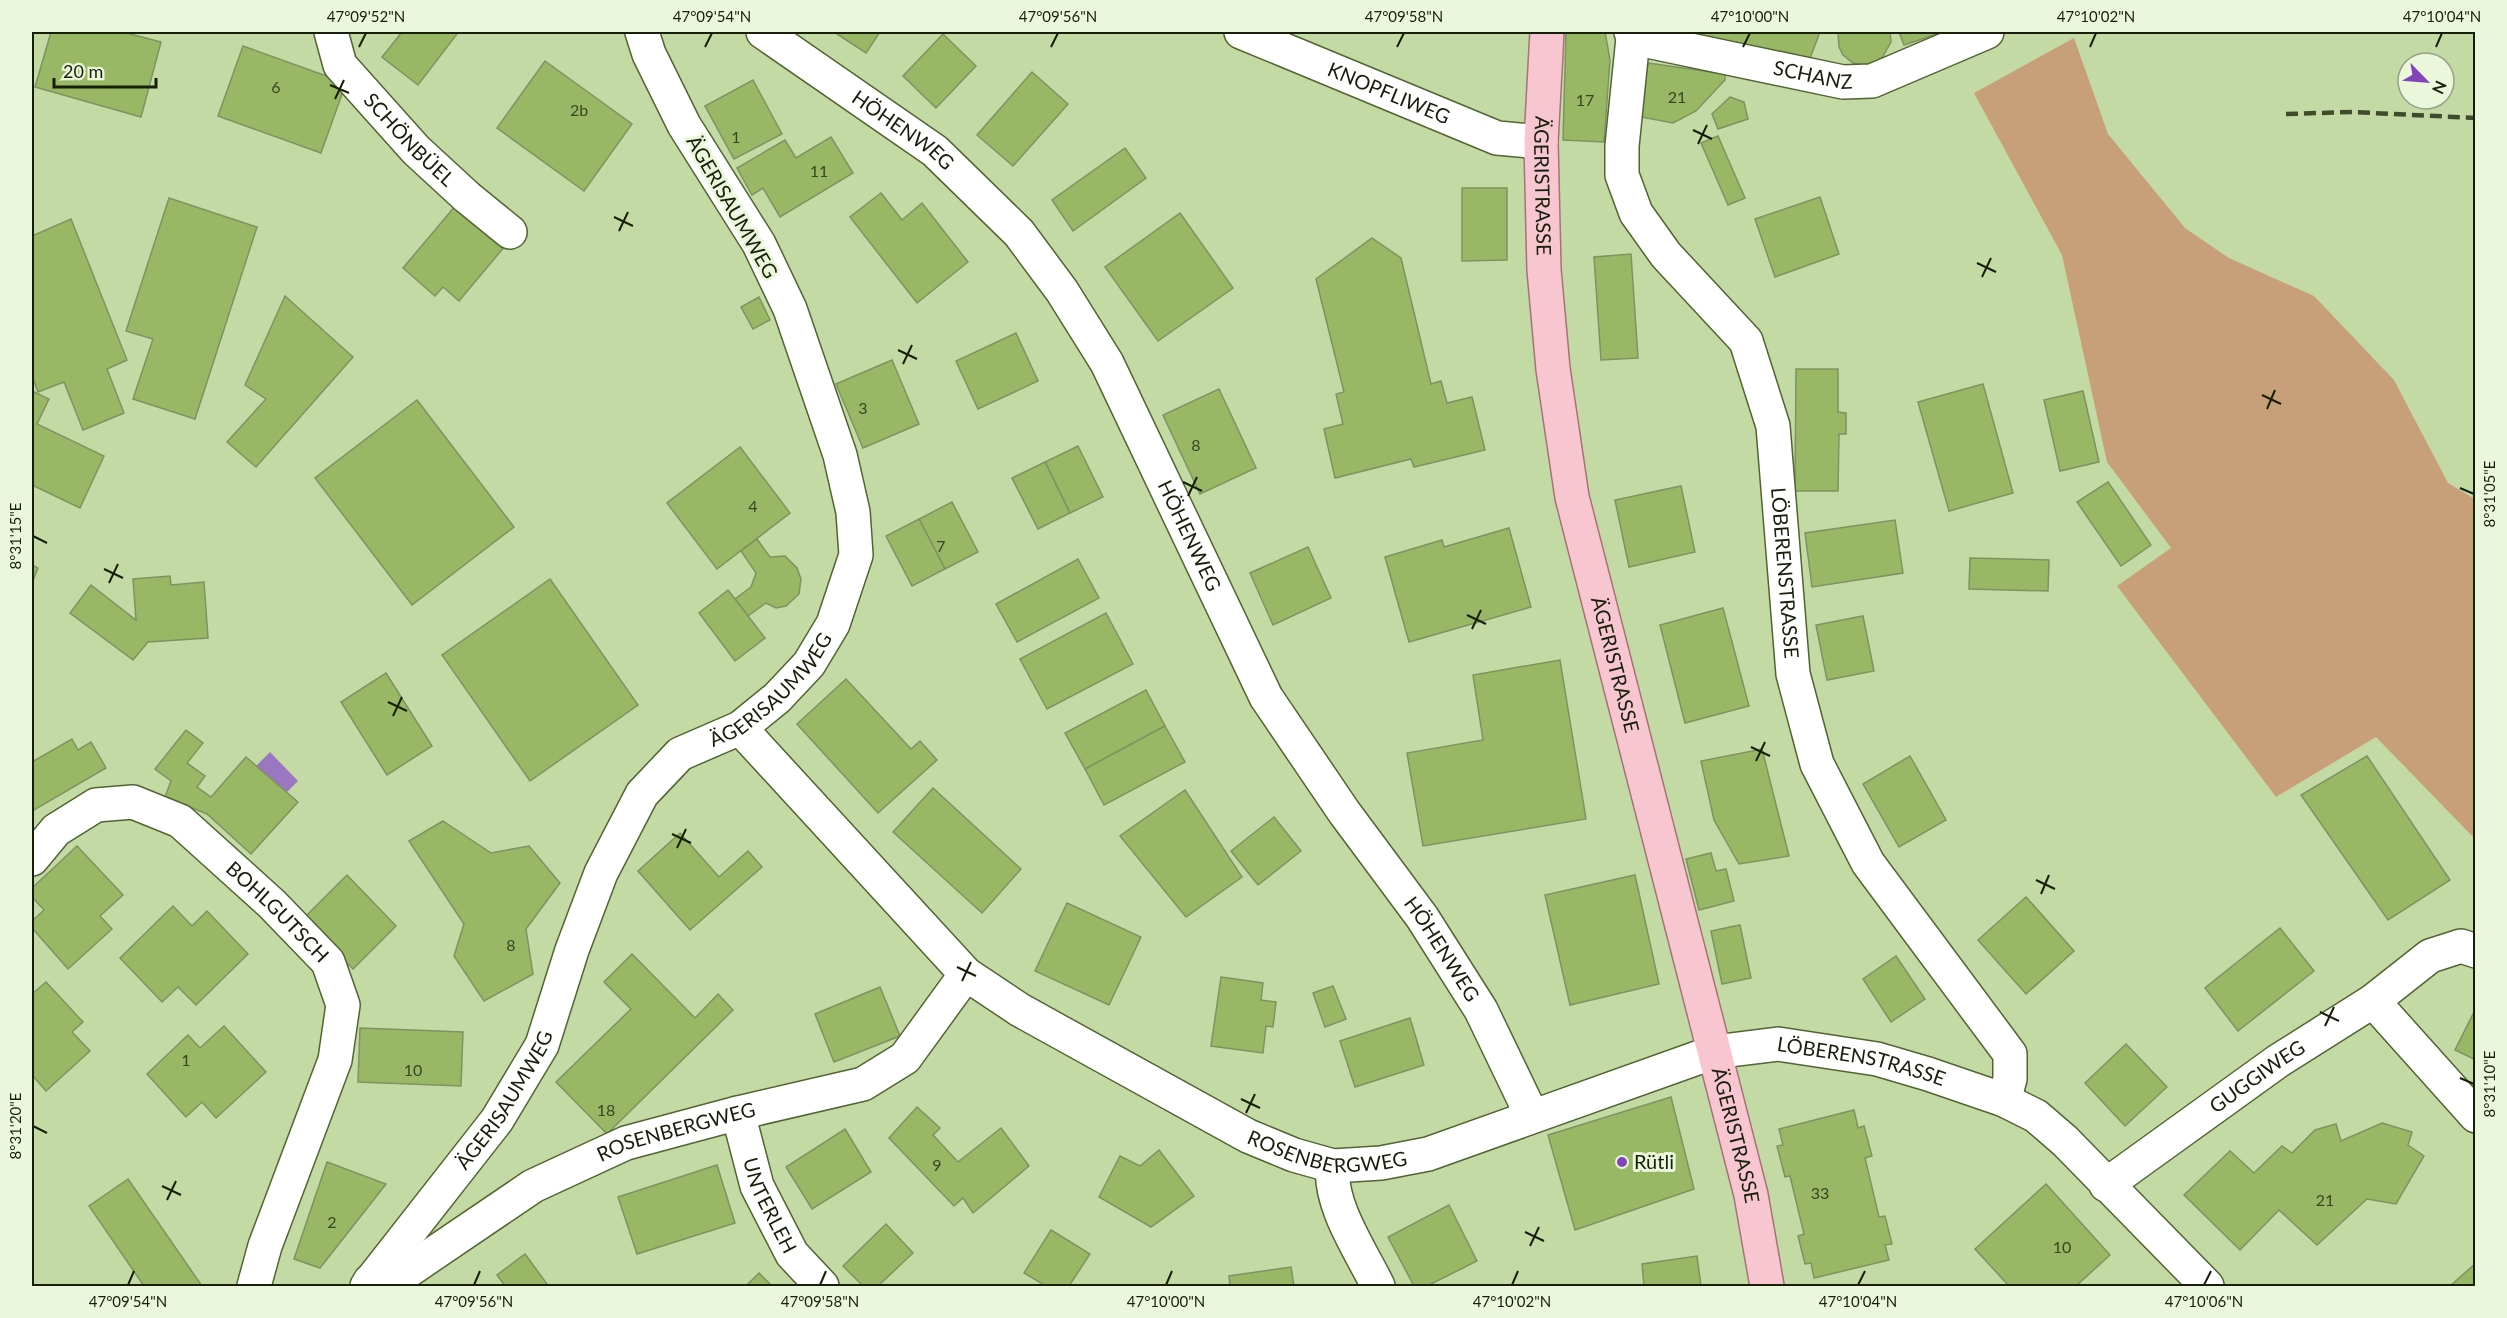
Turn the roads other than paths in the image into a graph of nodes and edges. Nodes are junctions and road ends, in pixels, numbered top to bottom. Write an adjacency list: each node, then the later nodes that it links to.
1 (331, 32): 9 (street, SCHÖNBÜEL)
2 (642, 32): 10 (street, ÄGERISAUMWEG)
3 (762, 32): 18 (street, HÖHENWEG)
4 (1241, 32): 8 (street, KNOPFLIWEG)
5 (1547, 32): 8 (main road, ÄGERISTRASSE)
6 (1987, 32): 7 (street, SCHANZ)
7 (1632, 35): 16 (street, LÖBERENSTRASSE)
8 (1541, 142): 15 (main road, ÄGERISTRASSE)
9 (510, 232)
10 (740, 728): 13 (street, ROSENBERGWEG); 22 (street, ÄGERISAUMWEG)
11 (32, 859): 23 (street, BOHLGUTSCH)
12 (2475, 951): 14 (street, GUGGIWEG)
13 (966, 975): 17 (street, ROSENBERGWEG); 20 (street, ROSENBERGWEG)
14 (2373, 1001): 19 (street); 21 (street, GUGGIWEG)
15 (1714, 1053): 16 (street, LÖBERENSTRASSE); 18 (street, ROSENBERGWEG); 26 (main road, ÄGERISTRASSE)
16 (2004, 1100): 21 (street, LÖBERENSTRASSE)
17 (738, 1113): 22 (street, ROSENBERGWEG); 24 (street, UNTERLEH)
18 (1532, 1116): 20 (street, ROSENBERGWEG)
19 (2475, 1116)
20 (1333, 1166): 25 (street)
21 (2106, 1185): 27 (street, LÖBERENSTRASSE)
22 (369, 1284)
23 (254, 1287)
24 (822, 1287)
25 (1378, 1287)
26 (1767, 1287)
27 (2207, 1287)

